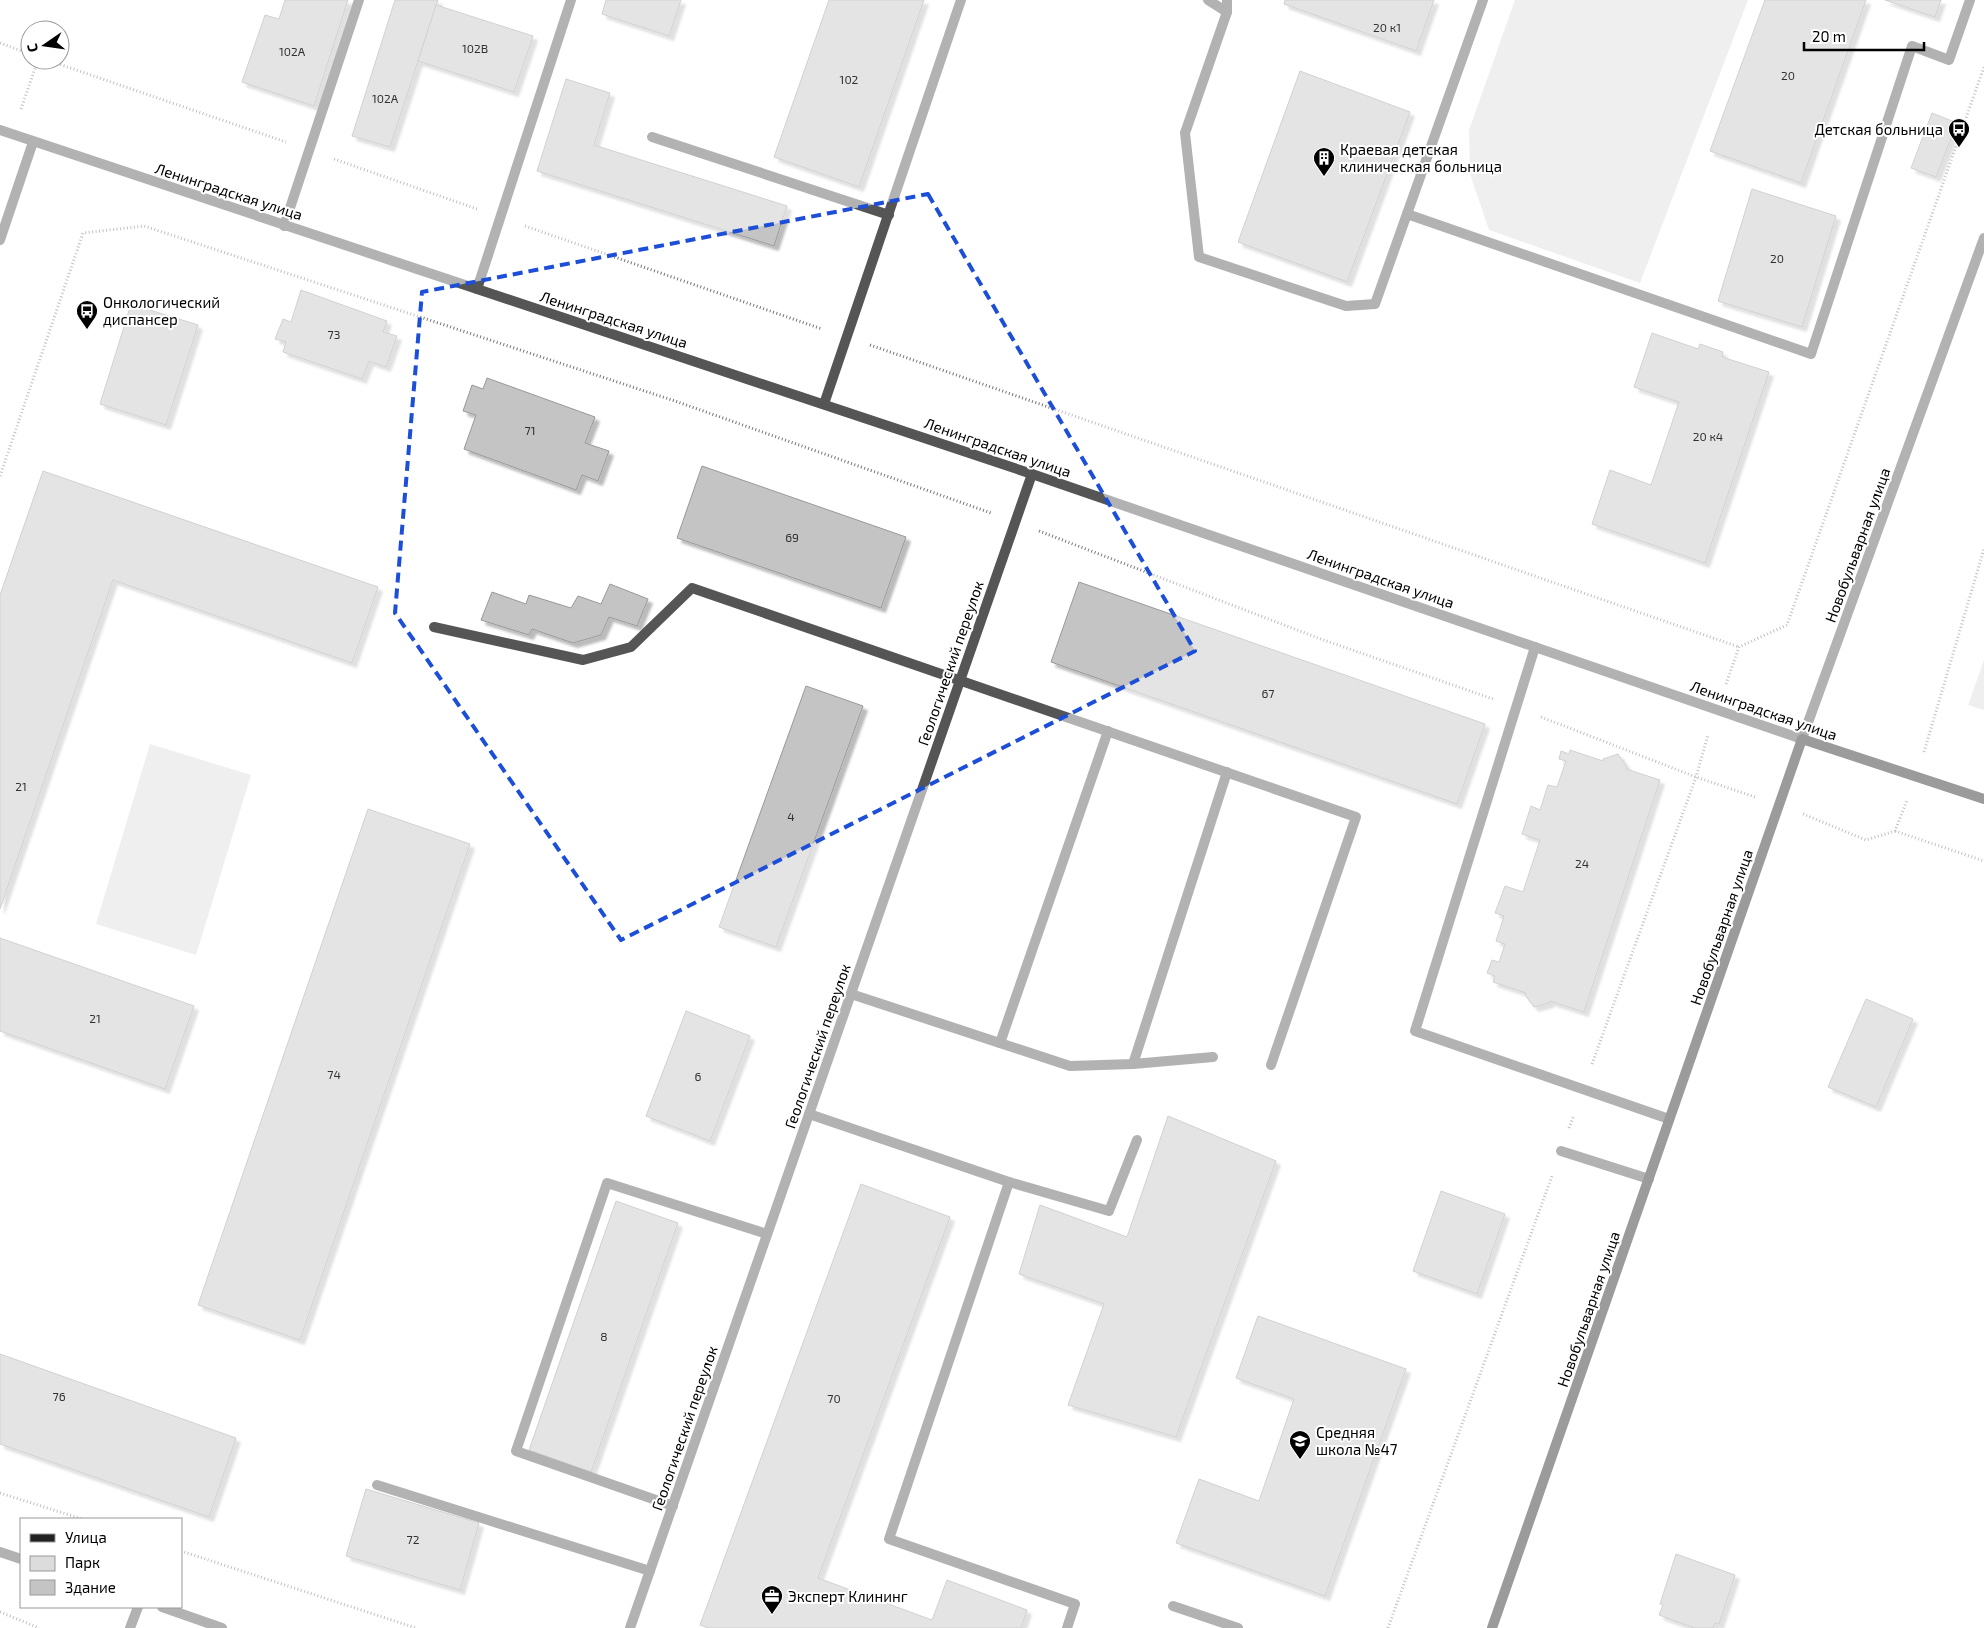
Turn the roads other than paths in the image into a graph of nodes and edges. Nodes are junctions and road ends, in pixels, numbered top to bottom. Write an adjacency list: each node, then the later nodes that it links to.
1 (359, 0): 14 (street)
2 (571, 0): 17 (street)
3 (961, 0): 12 (street)
4 (1208, 0): 8 (street)
5 (1227, 0): 8 (street)
6 (1483, 0): 13 (street)
7 (1970, 0): 13 (street)
8 (1227, 12): 13 (street)
9 (0, 130): 11 (street, Ленинградская улица)
10 (652, 137): 12 (street)
11 (33, 142): 14 (street, Ленинградская улица); 16 (street)
12 (889, 214): 18 (street)
13 (1407, 214)
14 (284, 226): 17 (street, Ленинградская улица)
15 (1984, 238): 24 (street, Новобульварная улица)
16 (0, 240)
17 (477, 289): 18 (street, Ленинградская улица)
18 (824, 404): 19 (street, Ленинградская улица)
19 (1032, 474): 21 (street, Ленинградская улица); 22 (street, Геологический переулок)
20 (434, 627): 22 (street)
21 (1535, 647): 24 (street, Ленинградская улица); 33 (street)
22 (960, 679): 23 (street); 27 (street, Геологический переулок)
23 (1108, 731): 25 (street); 28 (street)
24 (1802, 739): 26 (main road, Ленинградская улица); 33 (main road, Новобульварная улица)
25 (1227, 772): 30 (street); 31 (street)
26 (1984, 799)
27 (851, 994): 28 (street); 32 (street, Геологический переулок)
28 (1000, 1043): 30 (street)
29 (1212, 1057): 30 (street)
30 (1133, 1064)
31 (1271, 1065)
32 (809, 1114): 37 (street); 38 (street, Геологический переулок)
33 (1670, 1119): 36 (main road, Новобульварная улица)
34 (1137, 1140): 37 (street)
35 (1561, 1151): 36 (street)
36 (1649, 1179): 52 (main road, Новобульварная улица)
37 (1009, 1182): 50 (street)
38 (767, 1234): 40 (street, Геологический переулок); 40 (street)
39 (377, 1485): 43 (street)
40 (673, 1506): 43 (street, Геологический переулок)
41 (0, 1552): 42 (street)
42 (20, 1559)
43 (650, 1572): 49 (street, Геологический переулок)
44 (1173, 1606): 51 (street)
45 (138, 1608): 47 (street)
46 (165, 1608): 48 (street)
47 (130, 1628)
48 (222, 1628)
49 (630, 1628)
50 (1067, 1628)
51 (1238, 1628)
52 (1492, 1628)

